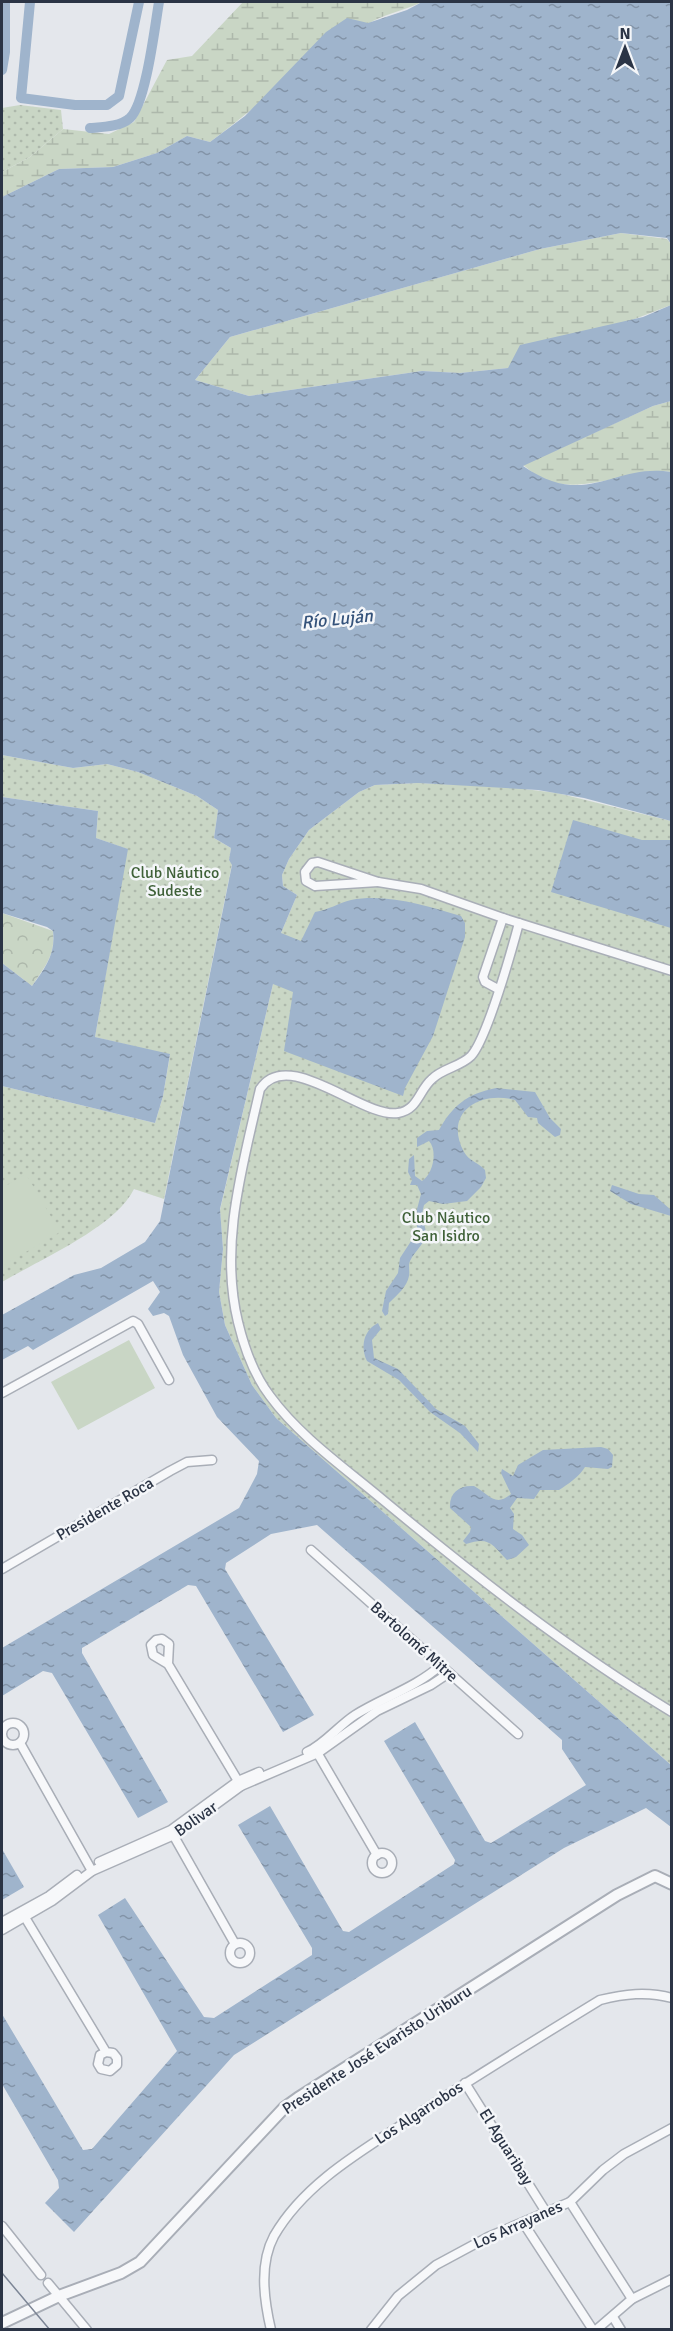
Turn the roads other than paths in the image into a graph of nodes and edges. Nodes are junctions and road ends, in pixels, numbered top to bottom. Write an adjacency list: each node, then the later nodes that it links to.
1 (378, 882): 1 (street); 2 (street)
2 (503, 918): 3 (street); 5 (street)
3 (519, 923): 4 (street); 5 (street)
4 (672, 971)
5 (498, 989): 17 (street)
6 (169, 1380): 7 (street)
7 (2, 1393)
8 (212, 1460): 10 (street, Presidente Roca)
9 (311, 1550): 14 (street, Bartolomé Mitre)
10 (2, 1569)
11 (169, 1653): 12 (street); 12 (street); 13 (street)
12 (158, 1658): 13 (street)
13 (168, 1664): 21 (street)
14 (441, 1665): 15 (street, Bartolomé Mitre); 16 (street, Bolivar)
15 (449, 1673): 16 (street, Bolivar); 18 (street, Bartolomé Mitre)
16 (387, 1702): 20 (street, Bolivar)
17 (672, 1712)
18 (518, 1734)
19 (20, 1743): 24 (street)
20 (316, 1751): 21 (street, Bolivar); 23 (street)
21 (240, 1784): 22 (street, Bolivar)
22 (172, 1833): 24 (street, Bolivar); 29 (street)
23 (377, 1854)
24 (91, 1869): 26 (street, Bolivar)
25 (672, 1884): 41 (street, Presidente José Evaristo Uriburu)
26 (23, 1914): 27 (street, Bolivar); 28 (street, Bolivar); 31 (street)
27 (2, 1922)
28 (2, 1930)
29 (235, 1944)
30 (672, 1998): 32 (street, Los Algarrobos)
31 (106, 2052)
32 (465, 2083): 35 (street, El Aguaribay); 46 (street, Los Algarrobos)
33 (672, 2128): 34 (street, Los Arrayanes)
34 (570, 2202): 35 (street, Los Arrayanes); 42 (street)
35 (546, 2212): 36 (street, Los Arrayanes)
36 (524, 2224): 47 (street, Los Arrayanes); 48 (street)
37 (2, 2226): 38 (street)
38 (41, 2274)
39 (672, 2279): 42 (street)
40 (48, 2283): 41 (street)
41 (59, 2296): 44 (street, Presidente José Evaristo Uriburu); 45 (street)
42 (632, 2299): 43 (street)
43 (613, 2317): 48 (street); 49 (street)
44 (2, 2322)
45 (87, 2330)
46 (271, 2330)
47 (371, 2330)
48 (594, 2330)
49 (621, 2330)

